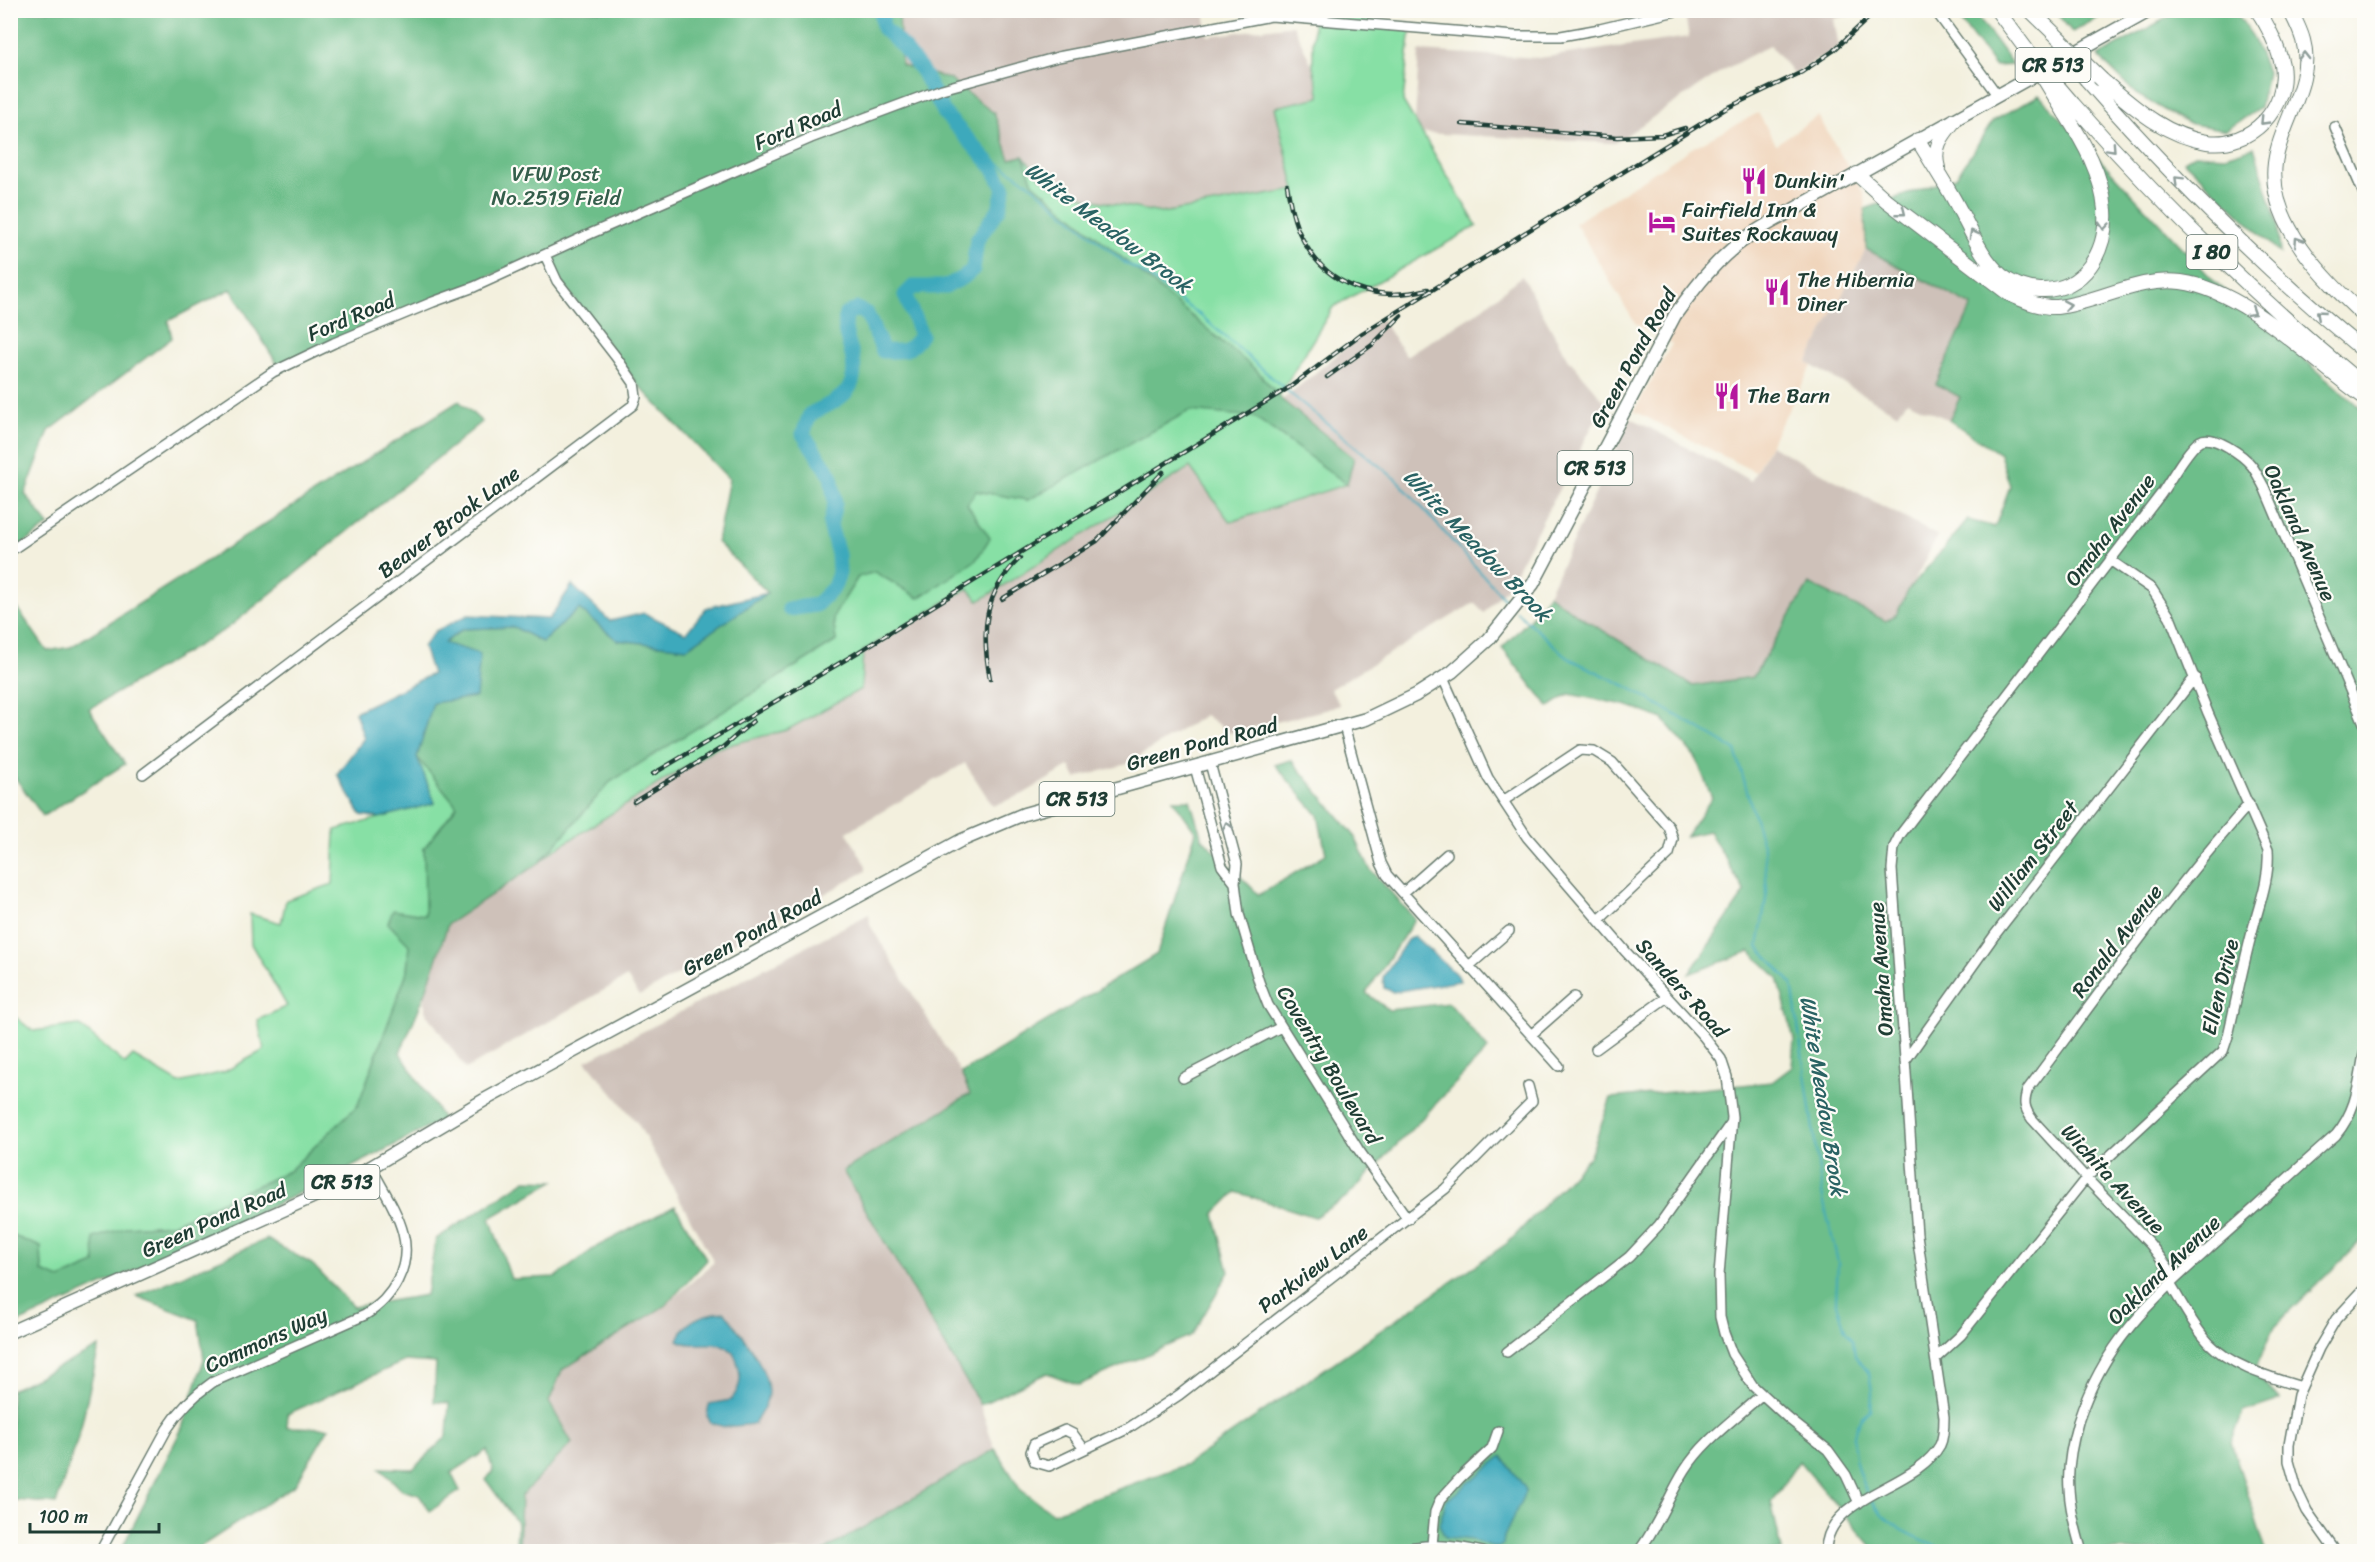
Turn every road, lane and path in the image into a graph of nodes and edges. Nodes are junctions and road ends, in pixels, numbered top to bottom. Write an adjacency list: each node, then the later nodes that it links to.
1 (1680, 10): 17 (street, Ford Road)
2 (1935, 10): 8 (street)
3 (1997, 10): 9 (highway, bridge)
4 (2030, 10): 6 (highway, one-way to 4, bridge); 19 (highway, I 80, one-way to 4, bridge)
5 (2151, 10): 8 (main road, Green Pond Road / CR 513)
6 (2257, 10)
7 (2290, 10): 18 (highway, one-way to 7)
8 (1998, 96): 10 (main road, Green Pond Road / CR 513)
9 (2069, 109): 14 (highway, one-way to 14); 20 (highway, I 80, one-way to 20)
10 (1955, 120): 12 (main road, Green Pond Road / CR 513); 14 (highway)
11 (2335, 127): 15 (street)
12 (1918, 140): 13 (main road, Green Pond Road / CR 513); 14 (highway)
13 (1857, 174): 21 (highway, one-way to 21); 26 (main road, Green Pond Road / CR 513)
14 (1943, 181)
15 (2362, 182): 16 (street)
16 (2364, 194)
17 (545, 255): 23 (street, Ford Road); 31 (street, Beaver Brook Lane)
18 (2364, 316)
19 (2364, 351)
20 (2364, 386)
21 (2364, 397)
22 (2213, 440): 24 (street, Omaha Avenue); 27 (street, Oakland Avenue)
23 (10, 551)
24 (2110, 560): 25 (street, Ellen Drive); 46 (street, Omaha Avenue)
25 (2195, 677): 33 (street, Ellen Drive); 46 (street, William Street)
26 (1443, 678): 28 (main road, Green Pond Road / CR 513); 32 (street, Sanders Road)
27 (2364, 723)
28 (1344, 726): 29 (main road, Green Pond Road / CR 513); 36 (street)
29 (1210, 763): 30 (main road, Green Pond Road / CR 513); 35 (street, Coventry Boulevard, one-way to 29)
30 (1195, 767): 35 (street, Coventry Boulevard); 52 (main road, Green Pond Road / CR 513)
31 (143, 774)
32 (1503, 801): 37 (street, Sanders Road); 37 (street)
33 (2249, 804): 50 (street, Ronald Avenue); 53 (street, Ellen Drive)
34 (1447, 854): 36 (street)
35 (1235, 883): 42 (street, Coventry Boulevard)
36 (1403, 893): 39 (street)
37 (1599, 920): 41 (street, Sanders Road)
38 (1509, 931): 39 (street)
39 (1469, 966): 43 (street)
40 (1574, 997): 43 (street)
41 (1666, 997): 44 (street); 51 (street, Sanders Road)
42 (1281, 1027): 48 (street); 54 (street, Coventry Boulevard)
43 (1531, 1035): 47 (street)
44 (1596, 1049)
45 (2364, 1054): 55 (street, Oakland Avenue)
46 (1905, 1061): 59 (street, Omaha Avenue)
47 (1559, 1066)
48 (1183, 1078)
49 (1528, 1086): 54 (street, Parkview Lane)
50 (2024, 1104): 53 (street, Wichita Avenue)
51 (1732, 1121): 58 (street); 61 (street, Sanders Road)
52 (370, 1167): 57 (main road, Green Pond Road / CR 513); 66 (street, Commons Way)
53 (2086, 1178): 55 (street, Wichita Avenue); 59 (street, Ellen Drive)
54 (1408, 1218): 63 (street, Parkview Lane)
55 (2173, 1281): 60 (street, Wichita Avenue); 71 (street, Oakland Avenue)
56 (2364, 1289): 60 (street)
57 (10, 1332)
58 (1507, 1352)
59 (1936, 1358): 64 (street, Omaha Avenue)
60 (2301, 1387): 72 (street)
61 (1761, 1395): 64 (street, Sanders Road); 69 (street)
62 (1498, 1431): 65 (street)
63 (1084, 1449): 63 (street, Parkview Lane)
64 (1862, 1501): 70 (street, Omaha Avenue)
65 (1432, 1545): 67 (street); 68 (street)
66 (100, 1551)
67 (1392, 1551)
68 (1483, 1551)
69 (1638, 1551)
70 (1826, 1551)
71 (2082, 1551)
72 (2336, 1551)

